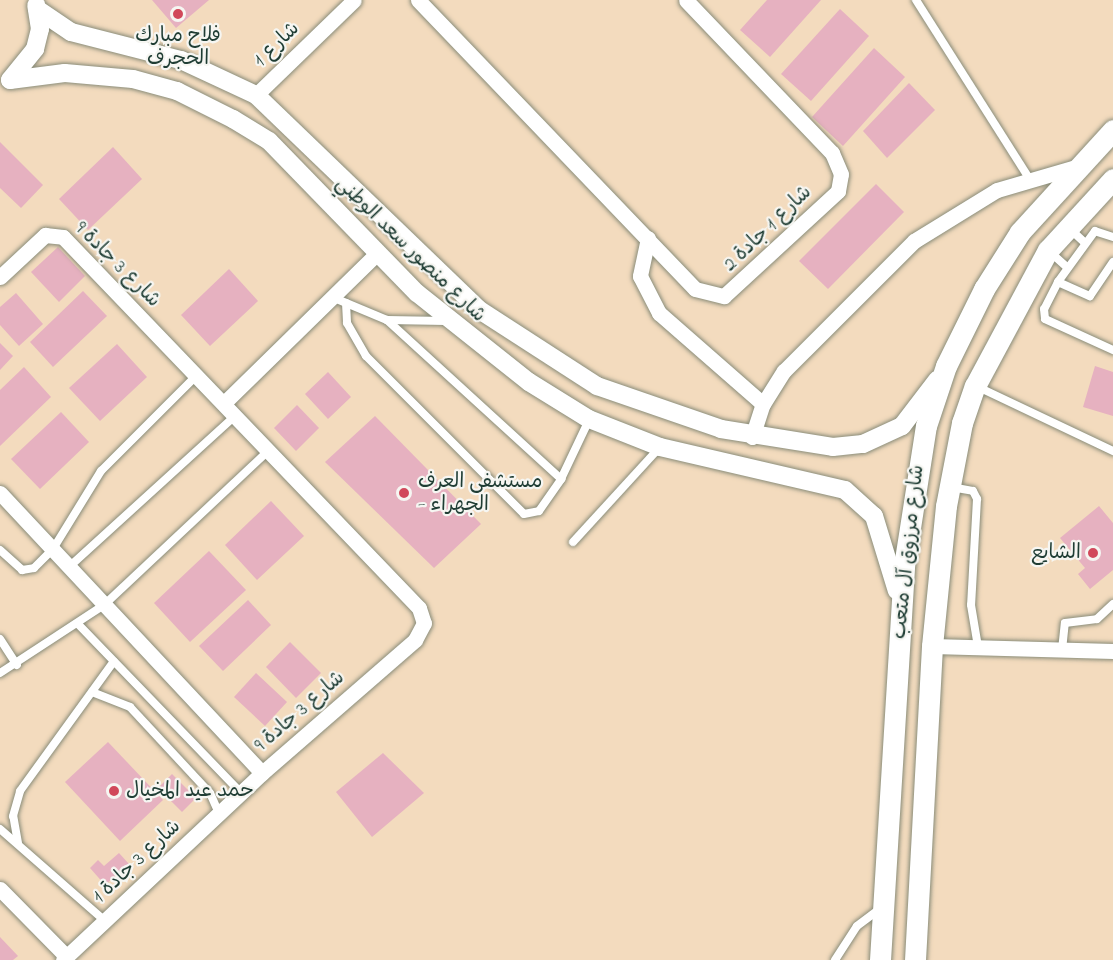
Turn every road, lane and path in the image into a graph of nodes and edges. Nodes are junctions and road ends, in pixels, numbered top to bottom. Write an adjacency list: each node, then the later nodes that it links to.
1 (354, 0): 7 (street, شارع 1)
2 (418, 0): 14 (street, شارع 1 جادة 2)
3 (686, 0): 14 (street, شارع 1 جادة 2)
4 (916, 0): 10 (lane)
5 (35, 4): 6 (street); 7 (street, شارع منصور سعد الوطني)
6 (5, 83): 17 (street, شارع منصور سعد الوطني)
7 (255, 95): 33 (street, شارع منصور سعد الوطني)
8 (1113, 130): 9 (main road, شارع مرزوق آل متعب)
9 (1079, 166): 10 (street); 26 (main road, شارع مرزوق آل متعب)
10 (1029, 178): 30 (street)
11 (1113, 179): 12 (main road, شارع مرزوق آل متعب)
12 (1068, 228): 15 (lane); 16 (main road, شارع مرزوق آل متعب)
13 (1113, 237): 15 (lane)
14 (648, 238): 30 (street)
15 (1085, 243): 19 (lane)
16 (1048, 250): 19 (lane); 28 (main road, شارع مرزوق آل متعب)
17 (377, 253): 22 (street); 24 (street, شارع منصور سعد الوطني)
18 (1113, 262): 21 (lane)
19 (1068, 268): 21 (lane)
20 (0, 277): 27 (street, شارع 3 جادة 9)
21 (1058, 282): 25 (lane)
22 (339, 300): 23 (lane); 29 (street); 39 (lane)
23 (387, 320): 24 (lane); 39 (lane)
24 (448, 321): 32 (street, شارع منصور سعد الوطني)
25 (1113, 350)
26 (946, 366): 34 (street, شارع منصور سعد الوطني); 49 (main road, شارع مرزوق آل متعب)
27 (197, 375): 29 (street, شارع 3 جادة 9); 43 (lane)
28 (975, 386): 37 (lane); 40 (main road, شارع مرزوق آل متعب)
29 (224, 403): 31 (street, شارع 3 جادة 9)
30 (763, 404): 33 (street)
31 (236, 415): 36 (street, شارع 3 جادة 9); 45 (lane)
32 (589, 418): 35 (street, شارع منصور سعد الوطني); 39 (lane)
33 (752, 437): 34 (street, شارع منصور سعد الوطني)
34 (792, 444): 38 (street)
35 (660, 447): 38 (street, شارع منصور سعد الوطني); 42 (lane)
36 (269, 450): 47 (lane); 59 (street, شارع 3 جادة 9)
37 (1113, 451)
38 (787, 474): 49 (street, شارع منصور سعد الوطني)
39 (561, 479)
40 (949, 487): 51 (main road, شارع مرزوق آل متعب); 52 (lane)
41 (0, 493): 43 (street, شارع 3 جادة 9)
42 (573, 542)
43 (52, 549): 44 (lane); 45 (street, شارع 3 جادة 9)
44 (0, 550)
45 (69, 567): 47 (street, شارع 3 جادة 9)
46 (1113, 604): 53 (lane)
47 (104, 605): 48 (lane); 59 (street, شارع 3 جادة 9)
48 (78, 624): 55 (lane); 56 (lane)
49 (899, 625): 65 (main road, شارع مرزوق آل متعب)
50 (0, 639): 56 (lane)
51 (933, 646): 52 (street); 70 (main road, شارع مرزوق آل متعب)
52 (978, 647): 53 (street)
53 (1062, 650): 54 (street)
54 (1113, 651)
55 (114, 661): 58 (lane); 60 (lane)
56 (17, 665): 57 (lane)
57 (0, 674)
58 (92, 692): 61 (lane); 63 (lane)
59 (262, 773): 60 (street, شارع 3 جادة 1)
60 (241, 792): 61 (street, شارع 3 جادة 1)
61 (219, 813): 66 (street, شارع 3 جادة 1)
62 (0, 829): 63 (lane)
63 (18, 843): 66 (lane)
64 (0, 889): 67 (street, شارع 3 جادة 1)
65 (882, 907): 68 (lane); 69 (main road, شارع مرزوق آل متعب)
66 (105, 921): 67 (street, شارع 3 جادة 1)
67 (65, 959)
68 (835, 960)
69 (880, 960)
70 (915, 960)

